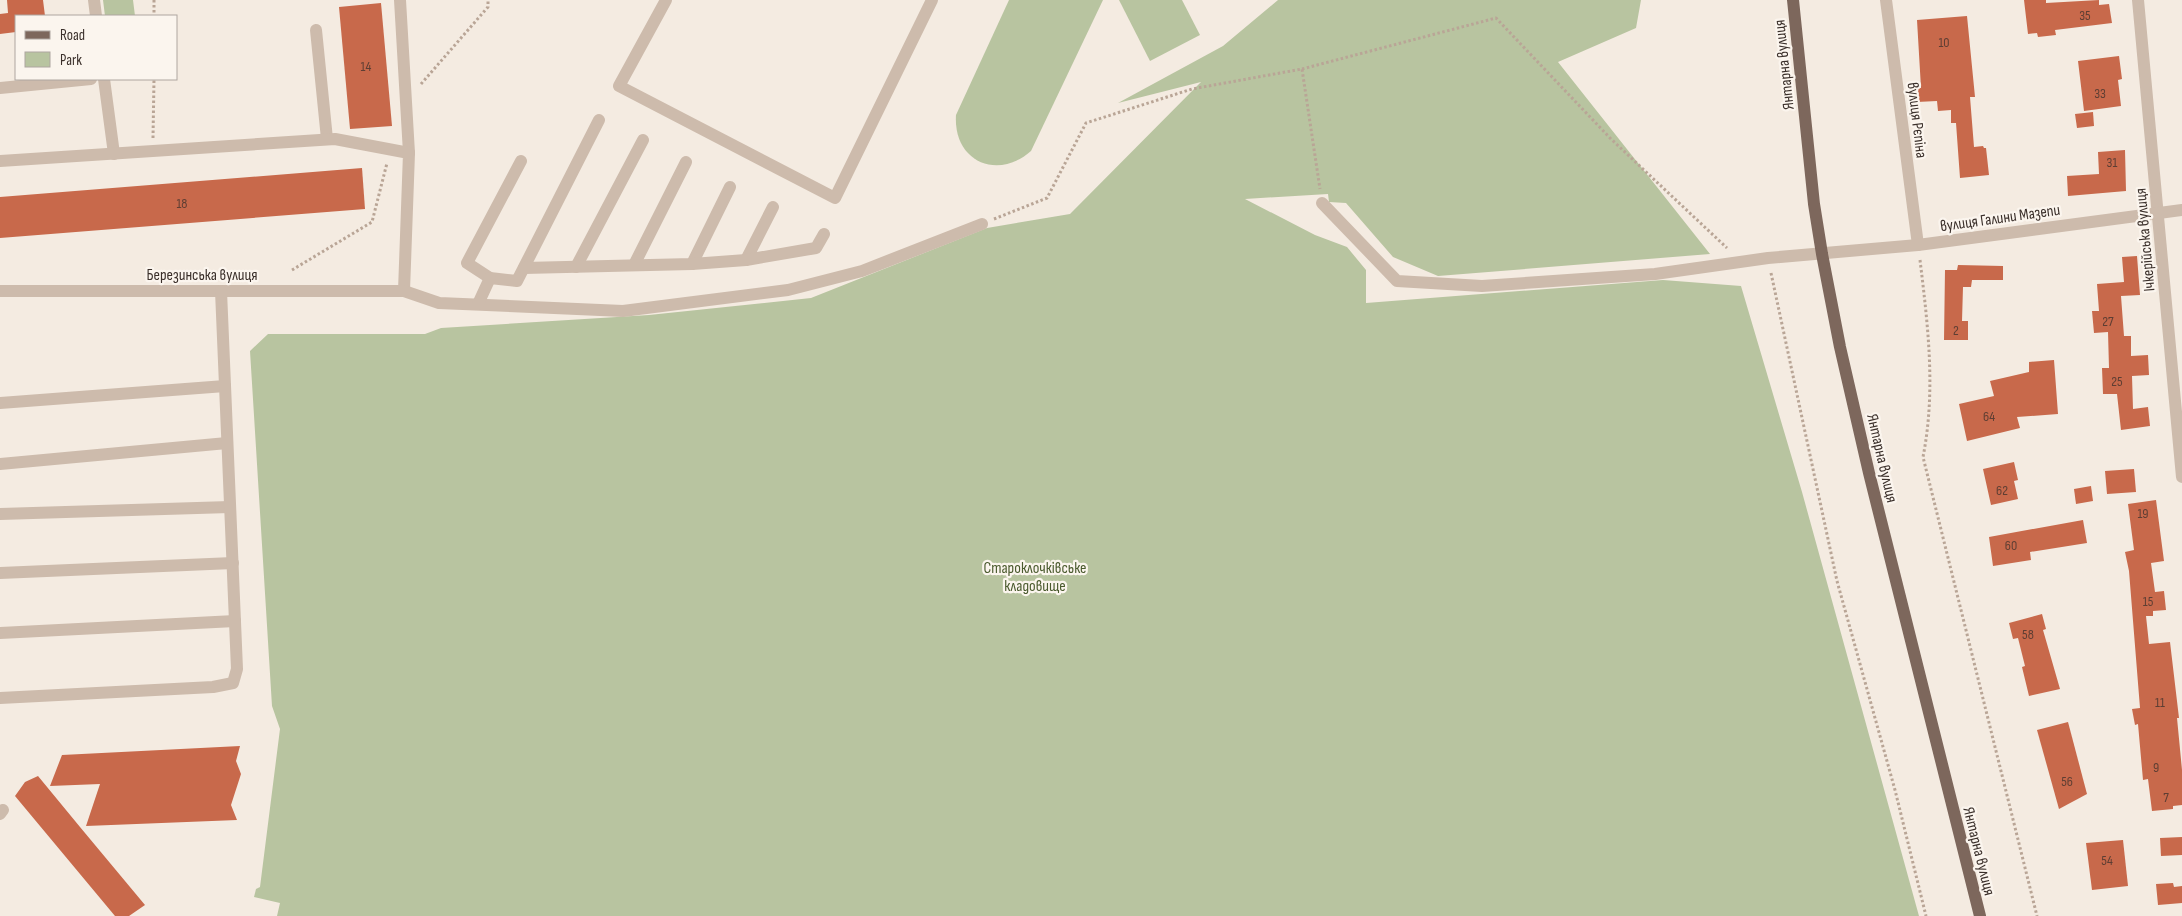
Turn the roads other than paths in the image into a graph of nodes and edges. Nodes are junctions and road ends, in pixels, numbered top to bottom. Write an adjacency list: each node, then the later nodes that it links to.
1 (94, 0): 8 (street)
2 (400, 0): 16 (street)
3 (666, 0): 4 (street)
4 (932, 0)
5 (1793, 0): 29 (main road, Янтарна вулиця)
6 (1886, 0): 28 (street, вулиця Рєпіна)
7 (2138, 0): 25 (street, Ічкерійська вулиця)
8 (96, 15)
9 (316, 30): 14 (street)
10 (81, 80): 12 (street)
11 (104, 80): 17 (street)
12 (0, 88)
13 (598, 120): 34 (street)
14 (328, 139): 16 (street); 17 (street)
15 (643, 140): 33 (street)
16 (409, 153): 38 (street)
17 (114, 154): 18 (street)
18 (0, 161)
19 (521, 161): 35 (street)
20 (686, 162): 32 (street)
21 (730, 187): 31 (street)
22 (1322, 202): 29 (street, вулиця Галини Мазепи)
23 (773, 207): 30 (street)
24 (2182, 210): 25 (street, вулиця Галини Мазепи)
25 (2158, 212): 28 (street, вулиця Галини Мазепи); 44 (street, Ічкерійська вулиця)
26 (982, 224): 39 (street, Березинська вулиця)
27 (824, 234): 30 (street)
28 (1918, 245): 29 (street, вулиця Галини Мазепи)
29 (1822, 254): 52 (main road, Янтарна вулиця)
30 (746, 260): 31 (street)
31 (692, 264): 32 (street)
32 (634, 266): 33 (street)
33 (576, 267): 34 (street)
34 (524, 268): 35 (street)
35 (490, 278): 39 (street)
36 (0, 290): 37 (street, Березинська вулиця)
37 (221, 291): 38 (street, Березинська вулиця); 40 (street)
38 (404, 291): 39 (street, Березинська вулиця)
39 (478, 304)
40 (225, 386): 41 (street); 42 (street)
41 (0, 403)
42 (228, 443): 43 (street); 45 (street)
43 (0, 464)
44 (2182, 477)
45 (230, 507): 46 (street); 47 (street)
46 (0, 514)
47 (233, 563): 48 (street); 49 (street)
48 (0, 573)
49 (235, 621): 50 (street); 51 (street)
50 (0, 633)
51 (0, 698)
52 (1980, 916)

